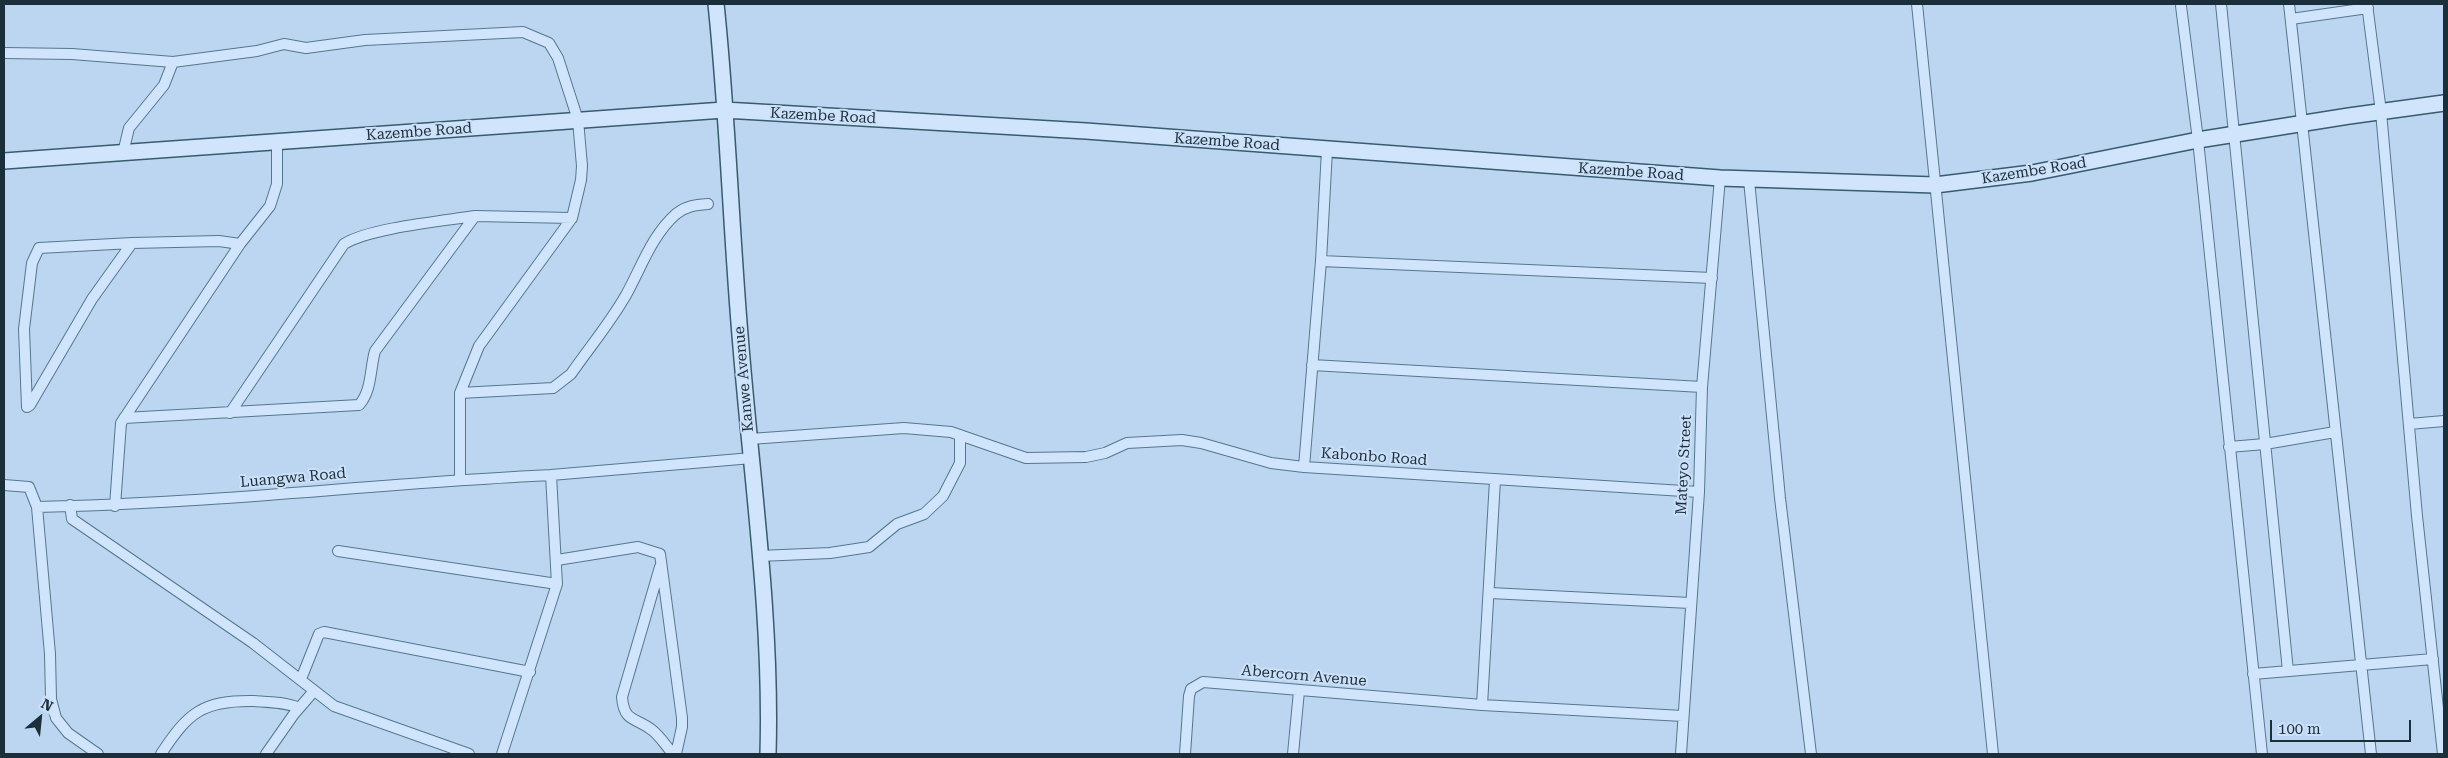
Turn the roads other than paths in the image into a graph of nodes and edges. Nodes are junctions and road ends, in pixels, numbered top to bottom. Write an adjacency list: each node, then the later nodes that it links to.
1 (716, 4): 11 (main road, Kanwe Avenue)
2 (1917, 4): 23 (street)
3 (2221, 4): 15 (street)
4 (2290, 4): 7 (street)
5 (2181, 6): 16 (street)
6 (2368, 6): 7 (street); 12 (street)
7 (2291, 19): 14 (street)
8 (4, 53): 9 (street)
9 (173, 62): 13 (street); 19 (street)
10 (2444, 104): 12 (main road, Kazembe Road)
11 (724, 110): 13 (main road, Kazembe Road); 18 (main road, Kazembe Road); 40 (main road, Kanwe Avenue)
12 (2381, 112): 14 (main road, Kazembe Road); 37 (street)
13 (578, 120): 17 (main road, Kazembe Road); 26 (street)
14 (2301, 124): 15 (main road, Kazembe Road); 38 (street)
15 (2235, 135): 16 (main road, Kazembe Road); 41 (street)
16 (2198, 140): 23 (main road, Kazembe Road); 42 (street)
17 (277, 142): 19 (main road, Kazembe Road); 28 (street)
18 (1327, 150): 21 (main road, Kazembe Road); 29 (street, Kabonbo Road)
19 (123, 153): 20 (main road, Kazembe Road)
20 (4, 161)
21 (1720, 178): 22 (main road, Kazembe Road); 30 (street, Mateyo Street)
22 (1749, 180): 23 (main road, Kazembe Road); 81 (street)
23 (1935, 186): 82 (street)
24 (708, 204): 33 (street)
25 (475, 216): 26 (street); 34 (street); 34 (street)
26 (572, 218): 33 (street)
27 (132, 244): 27 (street); 28 (street)
28 (240, 244): 35 (street)
29 (1322, 260): 30 (street); 31 (street, Kabonbo Road)
30 (1712, 278): 32 (street, Mateyo Street)
31 (1312, 365): 32 (street); 44 (street, Kabonbo Road)
32 (1702, 387): 49 (street, Mateyo Street)
33 (460, 393): 46 (street)
34 (230, 413): 35 (street)
35 (124, 418): 51 (street)
36 (2444, 421): 37 (street)
37 (2409, 424): 60 (street)
38 (2335, 432): 41 (street); 61 (street)
39 (960, 435): 40 (street); 44 (street); 54 (street)
40 (750, 439): 43 (main road, Kanwe Avenue)
41 (2265, 444): 42 (street); 62 (street)
42 (2229, 447): 64 (street)
43 (752, 458): 45 (street, Luangwa Road); 54 (main road, Kanwe Avenue)
44 (1304, 466): 47 (street, Kabonbo Road)
45 (551, 475): 46 (street, Luangwa Road); 55 (street)
46 (460, 479): 51 (street, Luangwa Road)
47 (1495, 480): 49 (street, Kabonbo Road); 58 (street)
48 (4, 484): 52 (street)
49 (1699, 492): 59 (street, Mateyo Street)
50 (70, 505): 51 (street, Luangwa Road); 52 (street, Luangwa Road); 65 (street)
51 (115, 506)
52 (37, 507): 71 (street)
53 (338, 551): 57 (street)
54 (759, 556): 77 (main road, Kanwe Avenue)
55 (557, 560): 56 (street); 57 (street)
56 (662, 562): 76 (street); 76 (street)
57 (557, 584): 63 (street)
58 (1490, 593): 59 (street); 68 (street)
59 (1690, 603): 70 (street, Mateyo Street)
60 (2433, 659): 61 (street); 85 (street)
61 (2362, 666): 62 (street); 84 (street)
62 (2288, 671): 64 (street)
63 (530, 672): 65 (street); 75 (street)
64 (2253, 674): 83 (street)
65 (301, 679): 66 (street)
66 (314, 691): 69 (street); 74 (street)
67 (1299, 691): 68 (street, Abercorn Avenue); 78 (street, Abercorn Avenue); 79 (street)
68 (1482, 705): 70 (street, Abercorn Avenue)
69 (299, 708): 72 (street); 73 (street)
70 (1683, 716): 80 (street, Mateyo Street)
71 (98, 754)
72 (161, 754)
73 (266, 754)
74 (469, 754)
75 (502, 754)
76 (674, 754)
77 (768, 754)
78 (1186, 754)
79 (1294, 754)
80 (1681, 754)
81 (1810, 754)
82 (1993, 754)
83 (2262, 754)
84 (2371, 754)
85 (2443, 754)

